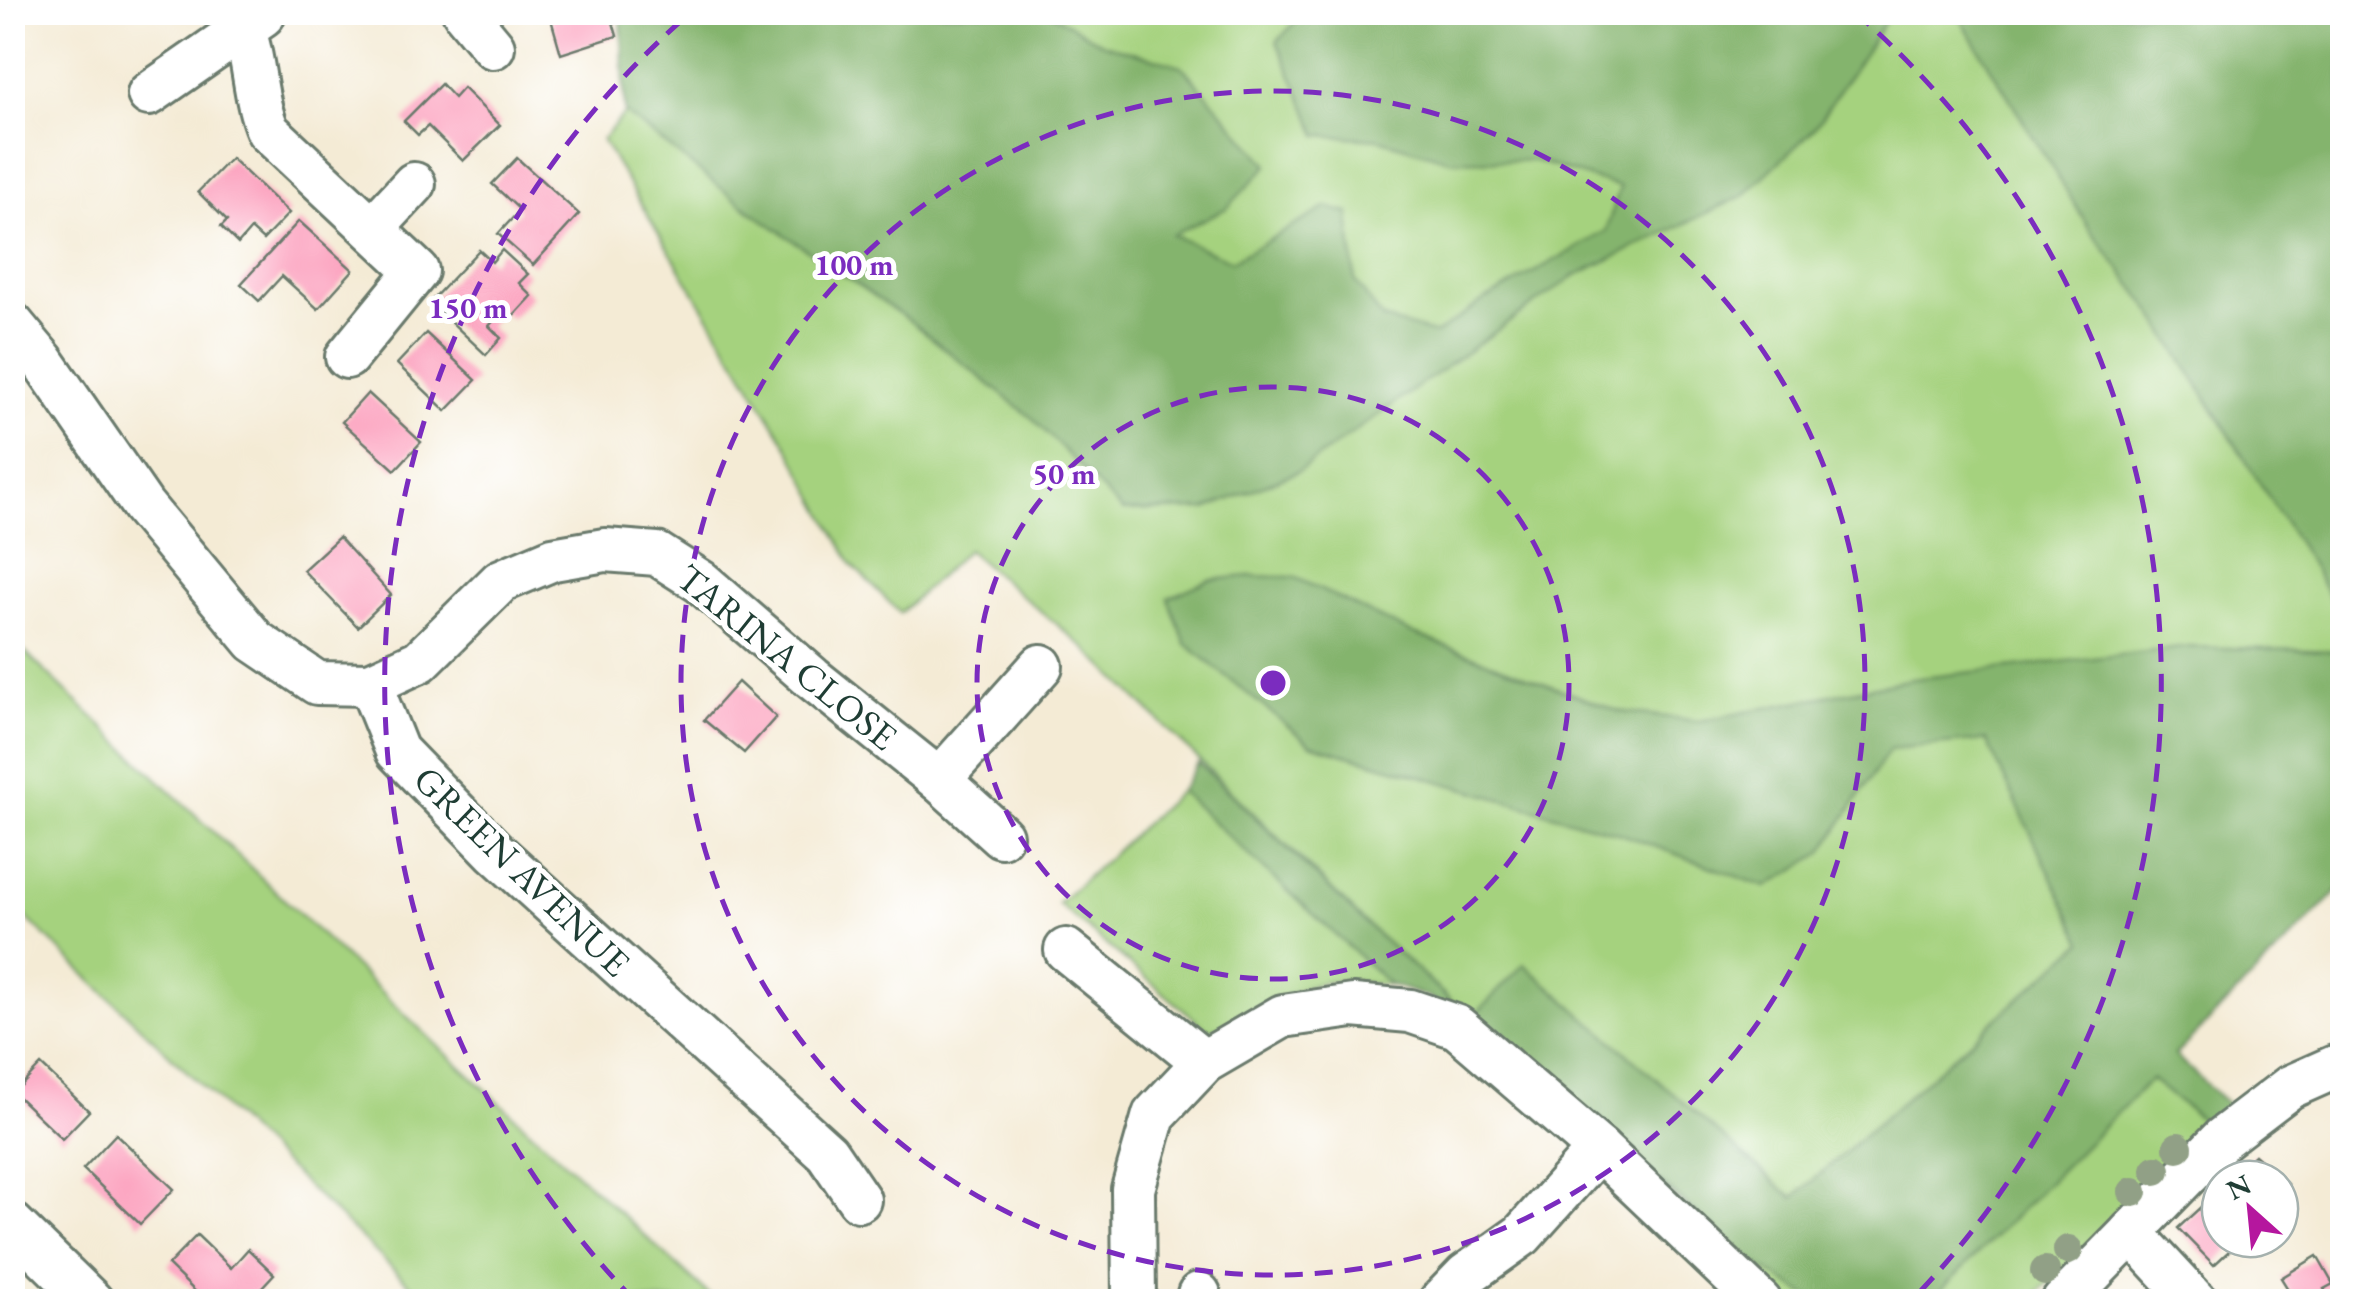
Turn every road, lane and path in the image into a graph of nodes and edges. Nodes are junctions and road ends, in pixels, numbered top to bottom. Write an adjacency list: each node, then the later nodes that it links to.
1 (464, 12): 3 (street)
2 (249, 18): 4 (street); 6 (street)
3 (492, 48)
4 (149, 94)
5 (414, 184): 6 (street)
6 (373, 228): 8 (street)
7 (12, 324): 10 (street)
8 (348, 357)
9 (1041, 666): 11 (street)
10 (370, 684): 11 (street, TARINA CLOSE); 17 (street, GREEN AVENUE)
11 (939, 780): 12 (street, TARINA CLOSE)
12 (1001, 836)
13 (1066, 950): 14 (street)
14 (1204, 1062): 16 (street); 21 (street)
15 (2334, 1067): 19 (street)
16 (1599, 1150): 22 (street); 23 (street)
17 (860, 1200)
18 (12, 1224): 20 (street)
19 (2131, 1232): 24 (street); 25 (street)
20 (92, 1302)
21 (1134, 1302)
22 (1440, 1302)
23 (1760, 1302)
24 (2063, 1302)
25 (2196, 1302)

